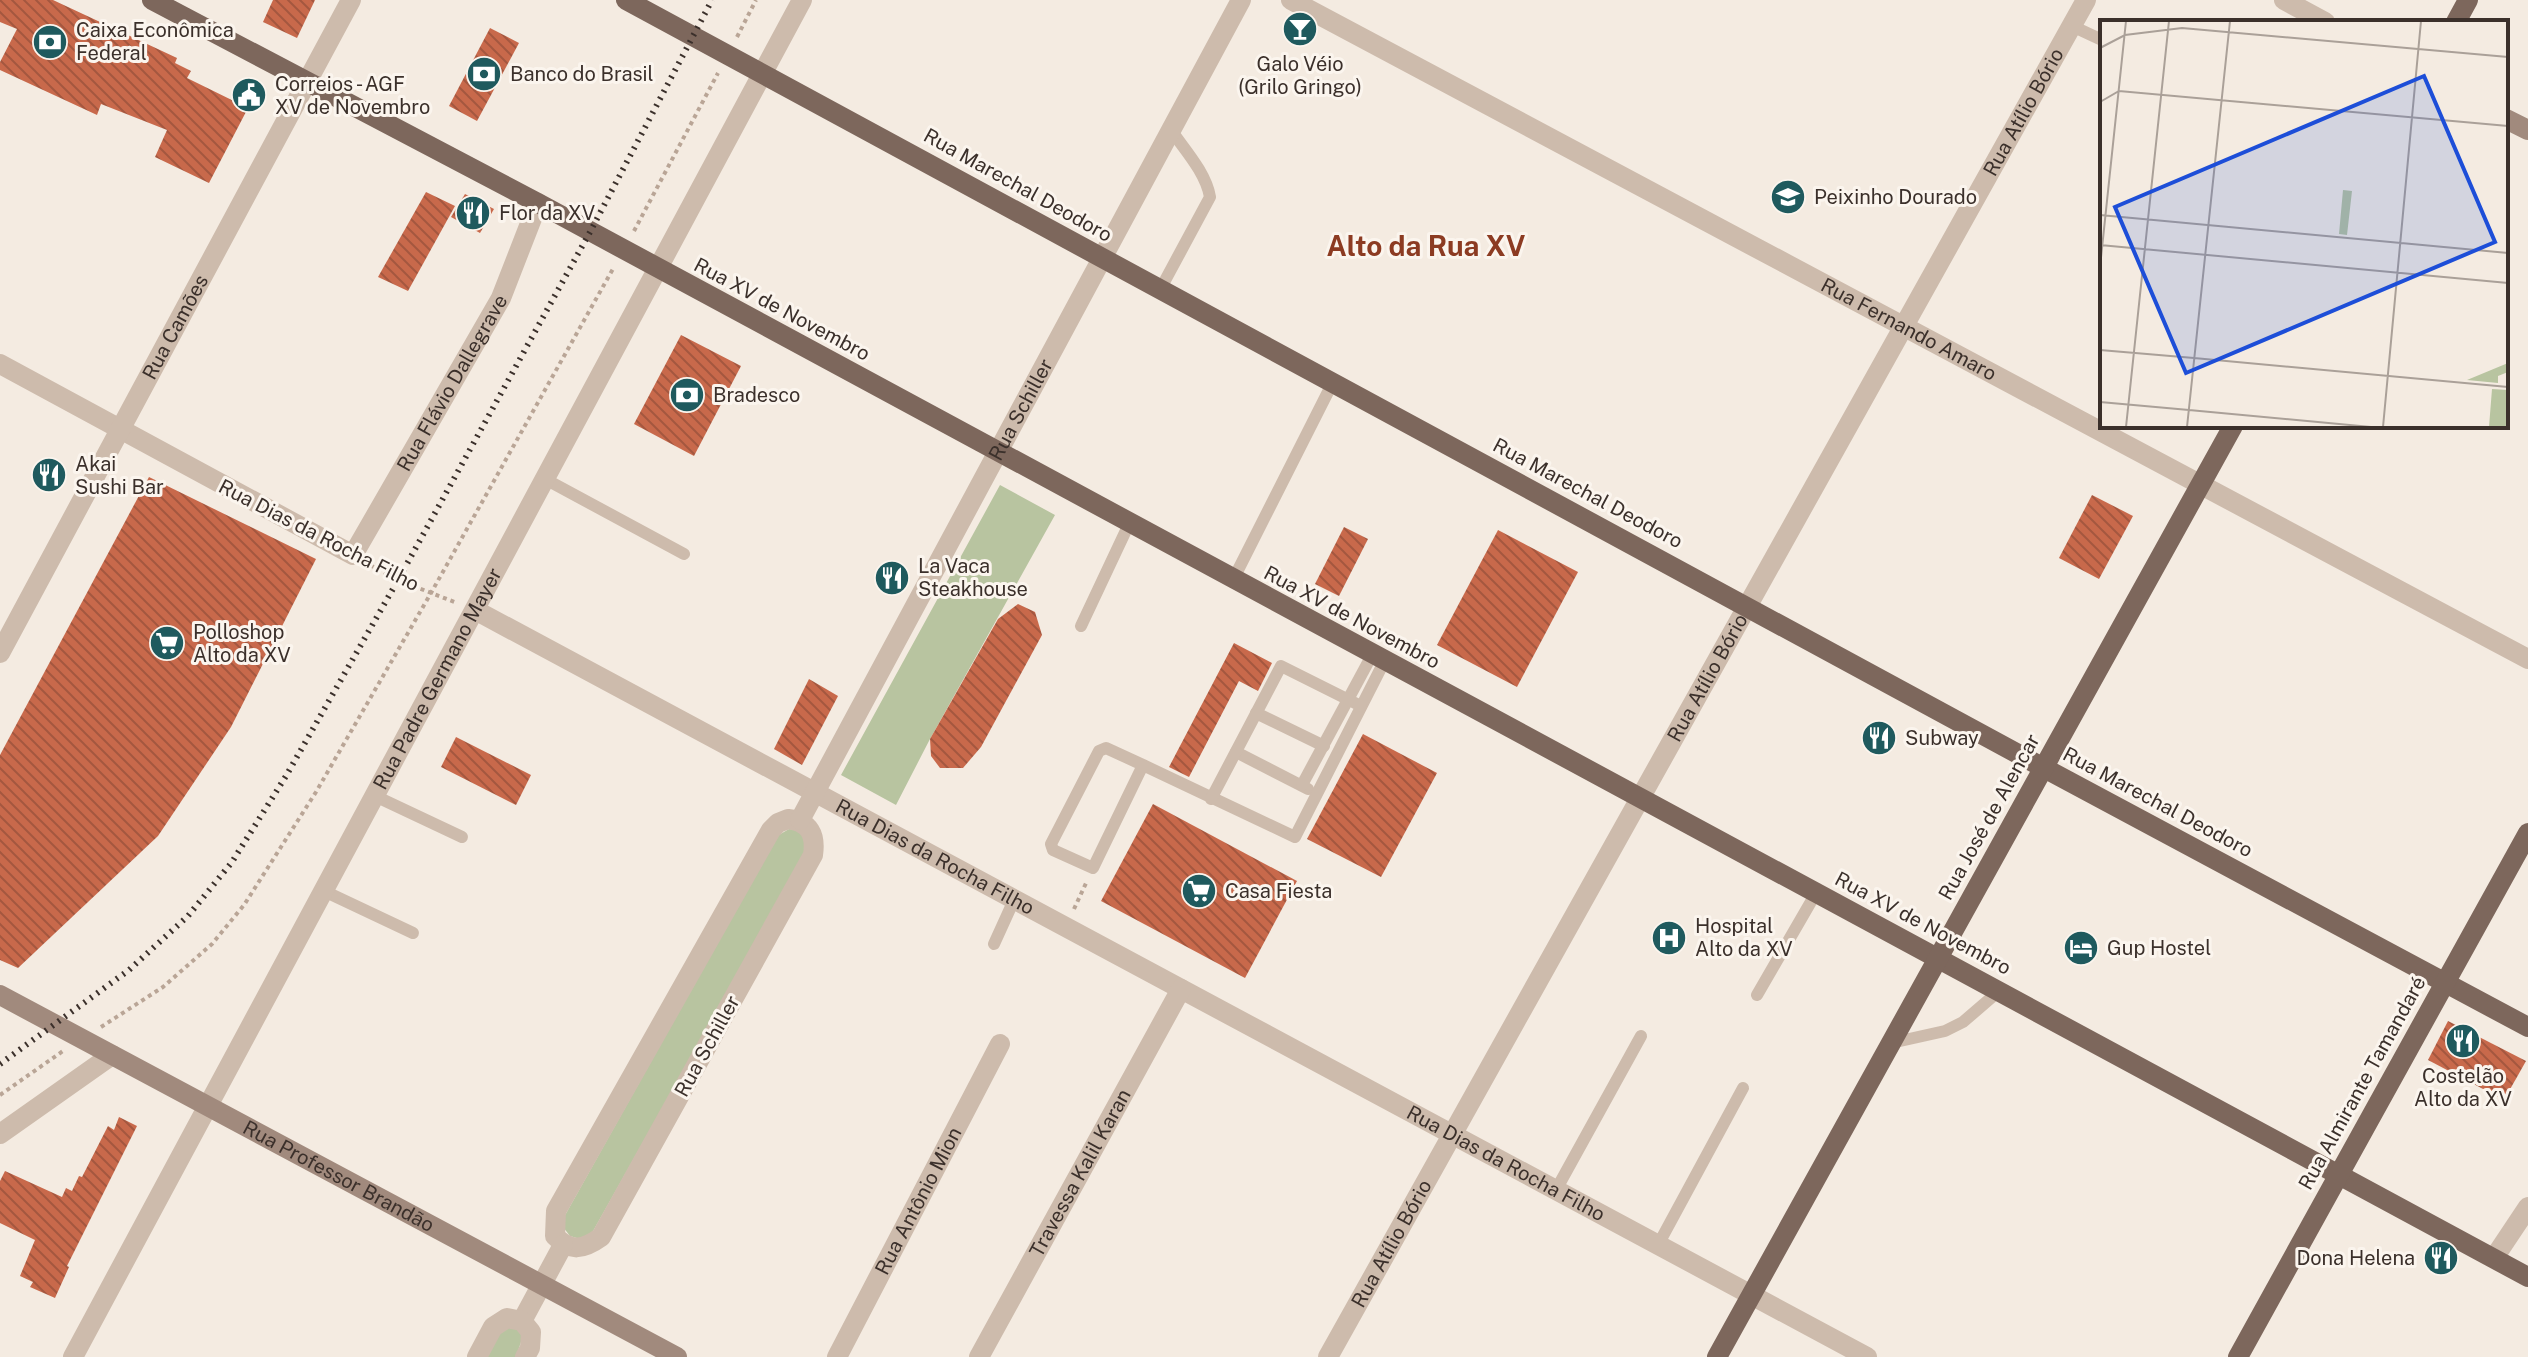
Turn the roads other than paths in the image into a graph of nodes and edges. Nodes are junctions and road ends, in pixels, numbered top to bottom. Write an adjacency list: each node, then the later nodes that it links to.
1 (152, 0): 15 (main road, Rua XV de Novembro)
2 (351, 0): 15 (street, Rua Camões)
3 (626, 0): 14 (main road, Rua Marechal Deodoro)
4 (802, 0): 14 (street, Rua Padre Germano Mayer)
5 (1241, 0): 17 (street, Rua Schiller)
6 (1291, 0): 23 (street, Rua Fernando Amaro)
7 (2086, 0): 12 (street, Rua Atílio Bório)
8 (2284, 0): 10 (street)
9 (2468, 0): 11 (main road)
10 (2321, 20)
11 (2457, 20)
12 (2072, 26): 13 (lane); 23 (street, Rua Atílio Bório)
13 (2100, 39)
14 (763, 73): 20 (main road, Rua Marechal Deodoro); 21 (street, Rua Padre Germano Mayer)
15 (307, 82): 19 (main road, Rua XV de Novembro); 27 (street, Rua Camões)
16 (2508, 120): 18 (main road)
17 (1171, 130): 20 (street, Rua Schiller); 22 (lane)
18 (2528, 130)
19 (538, 203): 21 (main road, Rua XV de Novembro); 33 (street, Rua Flávio Dallegrave)
20 (1102, 258): 22 (main road, Rua Marechal Deodoro); 28 (street, Rua Schiller)
21 (657, 269): 28 (main road, Rua XV de Novembro); 29 (street, Rua Padre Germano Mayer)
22 (1161, 288): 25 (main road, Rua Marechal Deodoro)
23 (1904, 327): 30 (street, Rua Fernando Amaro); 35 (street, Rua Atílio Bório)
24 (0, 364): 27 (street, Rua Dias da Rocha Filho)
25 (1333, 382): 34 (lane); 35 (main road, Rua Marechal Deodoro)
26 (2232, 428): 30 (main road, Rua José de Alencar)
27 (120, 430): 33 (street, Rua Dias da Rocha Filho); 38 (street, Rua Camões)
28 (997, 453): 31 (main road, Rua XV de Novembro); 48 (street, Rua Schiller)
29 (545, 479): 32 (lane); 36 (street, Rua Padre Germano Mayer)
30 (2201, 485): 40 (street, Rua Fernando Amaro); 46 (main road, Rua José de Alencar)
31 (1129, 524): 34 (main road, Rua XV de Novembro); 37 (lane)
32 (684, 554)
33 (353, 555)
34 (1233, 580): 39 (main road, Rua XV de Novembro)
35 (1748, 606): 46 (main road, Rua Marechal Deodoro); 52 (street, Rua Atílio Bório)
36 (475, 610): 48 (street, Rua Dias da Rocha Filho); 50 (street, Rua Padre Germano Mayer)
37 (1081, 626)
38 (0, 653)
39 (1378, 658): 41 (lane); 52 (main road, Rua XV de Novembro)
40 (2528, 659)
41 (1355, 702): 42 (lane); 43 (lane); 49 (lane)
42 (1256, 713): 43 (lane); 44 (lane)
43 (1324, 746): 47 (lane)
44 (1236, 752): 47 (lane); 51 (lane)
45 (1143, 765): 45 (lane); 51 (lane)
46 (2044, 768): 61 (main road, Rua José de Alencar); 62 (main road, Rua Marechal Deodoro)
47 (1302, 785): 49 (lane)
48 (815, 792): 53 (street, Rua Schiller); 58 (street, Rua Dias da Rocha Filho)
49 (1316, 793): 51 (lane)
50 (375, 796): 55 (lane); 56 (street, Rua Padre Germano Mayer)
51 (1211, 799)
52 (1640, 799): 57 (main road, Rua XV de Novembro); 75 (street, Rua Atílio Bório)
53 (800, 820): 79 (street); 79 (street, Rua Schiller)
54 (2528, 833): 62 (main road, Rua Almirante Tamandaré)
55 (462, 837)
56 (324, 891): 59 (lane); 73 (street, Rua Padre Germano Mayer)
57 (1816, 893): 61 (main road, Rua XV de Novembro); 66 (lane)
58 (1014, 900): 60 (lane); 63 (street, Rua Dias da Rocha Filho)
59 (413, 933)
60 (994, 944)
61 (1938, 959): 64 (main road, Rua XV de Novembro); 69 (main road, Rua José de Alencar)
62 (2445, 982): 67 (main road, Rua Marechal Deodoro); 76 (main road, Rua Almirante Tamandaré)
63 (1181, 989): 75 (street, Rua Dias da Rocha Filho); 91 (street, Travessa Kalil Karan)
64 (1999, 991): 69 (lane); 76 (main road, Rua XV de Novembro)
65 (0, 995): 71 (main road, Rua Professor Brandão)
66 (1757, 995)
67 (2528, 1027)
68 (1641, 1036): 77 (lane)
69 (1891, 1043): 84 (main road, Rua José de Alencar)
70 (1000, 1044): 90 (street, Rua Antônio Mion)
71 (112, 1055): 73 (main road, Rua Professor Brandão); 74 (street)
72 (1743, 1088): 80 (lane)
73 (208, 1106): 83 (main road, Rua Professor Brandão); 86 (street, Rua Padre Germano Mayer)
74 (0, 1134)
75 (1453, 1135): 77 (street, Rua Dias da Rocha Filho); 92 (street, Rua Atílio Bório)
76 (2339, 1174): 81 (main road, Rua XV de Novembro); 95 (main road, Rua Almirante Tamandaré)
77 (1556, 1190): 80 (street, Rua Dias da Rocha Filho)
78 (2528, 1207): 81 (street)
79 (563, 1245): 83 (street)
80 (1658, 1245): 84 (street, Rua Dias da Rocha Filho)
81 (2494, 1258): 82 (main road, Rua XV de Novembro)
82 (2528, 1277)
83 (542, 1285): 85 (street); 89 (main road, Rua Professor Brandão)
84 (1751, 1295): 93 (main road, Rua José de Alencar); 94 (street, Rua Dias da Rocha Filho)
85 (522, 1321): 87 (street); 88 (street)
86 (73, 1357)
87 (477, 1357)
88 (525, 1357)
89 (677, 1357)
90 (837, 1357)
91 (979, 1357)
92 (1328, 1357)
93 (1717, 1357)
94 (1867, 1357)
95 (2238, 1357)

